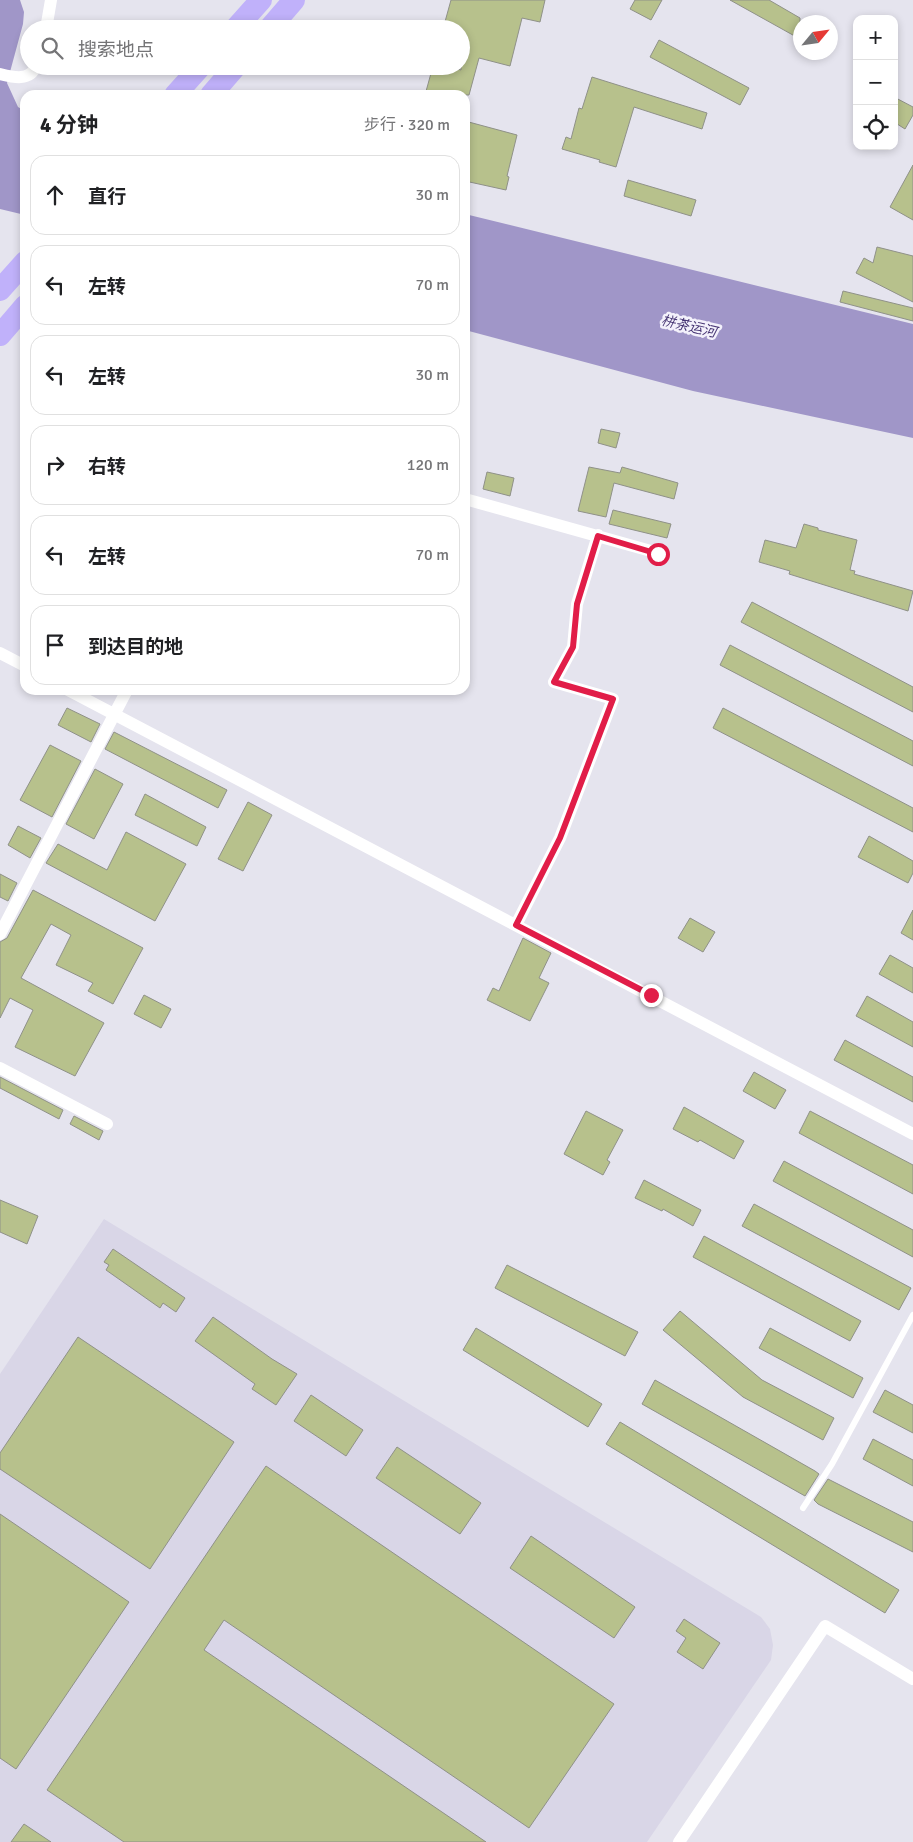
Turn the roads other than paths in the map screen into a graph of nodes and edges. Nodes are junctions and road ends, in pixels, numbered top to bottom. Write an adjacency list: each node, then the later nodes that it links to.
1 (51, 0): 4 (street)
2 (260, 0): 5 (highway)
3 (294, 0): 6 (highway)
4 (48, 20)
5 (243, 20)
6 (277, 20)
7 (0, 74): 8 (street)
8 (28, 75)
9 (193, 75): 11 (highway)
10 (228, 75): 12 (highway)
11 (179, 90)
12 (215, 90)
13 (20, 268): 14 (highway)
14 (0, 290)
15 (20, 312): 16 (highway)
16 (0, 335)
17 (470, 500): 18 (street)
18 (598, 536): 19 (street); 25 (street)
19 (658, 554)
20 (0, 653): 21 (street)
21 (20, 663)
22 (77, 695): 24 (street)
23 (124, 695): 24 (street)
24 (114, 715): 25 (street); 26 (street)
25 (516, 925): 29 (street)
26 (0, 934)
27 (0, 1068): 28 (street)
28 (107, 1124)
29 (913, 1134)
30 (913, 1316): 31 (lane)
31 (803, 1508)
32 (913, 1679): 33 (street)
33 (680, 1842)

